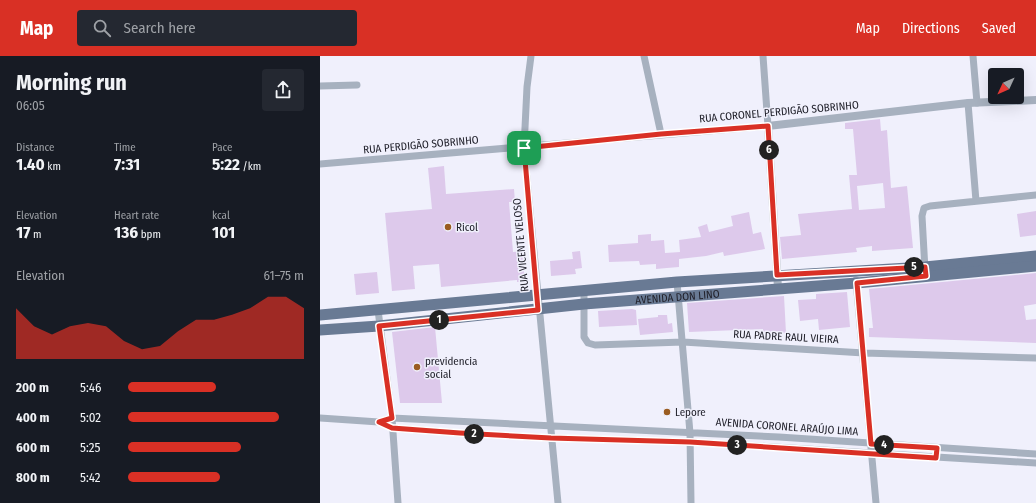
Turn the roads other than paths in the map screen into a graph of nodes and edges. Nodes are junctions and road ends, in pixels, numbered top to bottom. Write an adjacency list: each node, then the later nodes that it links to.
1 (531, 56): 12 (street, RUA VICENTE VELOSO)
2 (644, 56): 11 (street)
3 (763, 56): 10 (street)
4 (973, 56): 9 (street)
5 (357, 84): 6 (street)
6 (320, 86)
7 (1036, 100): 9 (street, RUA CORONEL PERDIGÃO SOBRINHO)
8 (968, 103): 9 (street, RUA CORONEL PERDIGÃO SOBRINHO); 10 (street, RUA CORONEL PERDIGÃO SOBRINHO); 15 (street)
9 (977, 103)
10 (768, 126): 11 (street, RUA CORONEL PERDIGÃO SOBRINHO); 20 (street)
11 (661, 134): 12 (street, RUA CORONEL PERDIGÃO SOBRINHO)
12 (524, 148): 13 (street, RUA PERDIGÃO SOBRINHO); 25 (street, RUA VICENTE VELOSO)
13 (320, 164)
14 (1036, 195): 15 (street)
15 (976, 201): 19 (street)
16 (1036, 256): 19 (main road, AVENIDA DON LINO)
17 (1036, 266): 19 (main road, AVENIDA DON LINO)
18 (855, 271): 19 (main road, AVENIDA DON LINO); 20 (main road, AVENIDA DON LINO); 22 (street)
19 (925, 271): 22 (main road, AVENIDA DON LINO)
20 (777, 275): 21 (main road, AVENIDA DON LINO); 23 (street)
21 (677, 282): 24 (main road, AVENIDA DON LINO); 26 (street)
22 (857, 283): 23 (main road, AVENIDA DON LINO); 36 (street)
23 (778, 288): 26 (main road, AVENIDA DON LINO)
24 (584, 291): 25 (main road, AVENIDA DON LINO); 28 (street, RUA PADRE RAUL VIEIRA)
25 (537, 295): 27 (main road, AVENIDA DON LINO); 30 (street, RUA VICENTE VELOSO)
26 (679, 296): 28 (main road, AVENIDA DON LINO); 35 (street)
27 (454, 303): 29 (main road, AVENIDA DON LINO); 32 (main road)
28 (584, 304): 30 (main road, AVENIDA DON LINO); 35 (street, RUA PADRE RAUL VIEIRA)
29 (378, 310): 31 (main road, AVENIDA DON LINO); 33 (street)
30 (538, 310): 32 (main road, AVENIDA DON LINO); 42 (street, RUA VICENTE VELOSO)
31 (320, 315)
32 (456, 318): 33 (main road, AVENIDA DON LINO)
33 (379, 326): 34 (main road, AVENIDA DON LINO); 39 (street)
34 (320, 330)
35 (683, 342): 36 (street, RUA PADRE RAUL VIEIRA); 46 (street)
36 (864, 353): 37 (street, RUA PADRE RAUL VIEIRA); 51 (street)
37 (1036, 358)
38 (320, 418): 40 (street)
39 (392, 418): 40 (street); 41 (street, AVENIDA CORONEL ARAÚJO LIMA); 43 (street)
40 (379, 422): 43 (street)
41 (460, 423): 42 (street, AVENIDA CORONEL ARAÚJO LIMA); 45 (street)
42 (551, 426): 44 (street, AVENIDA CORONEL ARAÚJO LIMA); 48 (street, RUA VICENTE VELOSO)
43 (392, 428): 45 (street, AVENIDA CORONEL ARAÚJO LIMA); 60 (street)
44 (622, 429): 46 (street, AVENIDA CORONEL ARAÚJO LIMA); 49 (street)
45 (460, 433): 48 (street, AVENIDA CORONEL ARAÚJO LIMA)
46 (690, 433): 47 (street, AVENIDA CORONEL ARAÚJO LIMA); 50 (street)
47 (779, 437): 51 (street, AVENIDA CORONEL ARAÚJO LIMA); 52 (street)
48 (551, 438): 49 (street, AVENIDA CORONEL ARAÚJO LIMA); 61 (street, RUA VICENTE VELOSO)
49 (622, 440): 50 (street, AVENIDA CORONEL ARAÚJO LIMA)
50 (690, 442): 52 (street, AVENIDA CORONEL ARAÚJO LIMA); 62 (street)
51 (871, 444): 53 (street, AVENIDA CORONEL ARAÚJO LIMA); 55 (street)
52 (780, 448): 55 (street, AVENIDA CORONEL ARAÚJO LIMA)
53 (937, 448): 54 (street, AVENIDA CORONEL ARAÚJO LIMA); 57 (street)
54 (994, 451): 56 (street, AVENIDA CORONEL ARAÚJO LIMA); 58 (street)
55 (872, 454): 57 (street, AVENIDA CORONEL ARAÚJO LIMA); 63 (street)
56 (1036, 454)
57 (936, 458): 58 (street, AVENIDA CORONEL ARAÚJO LIMA)
58 (994, 461): 59 (street, AVENIDA CORONEL ARAÚJO LIMA)
59 (1036, 463)
60 (398, 503)
61 (558, 503)
62 (691, 503)
63 (876, 503)

